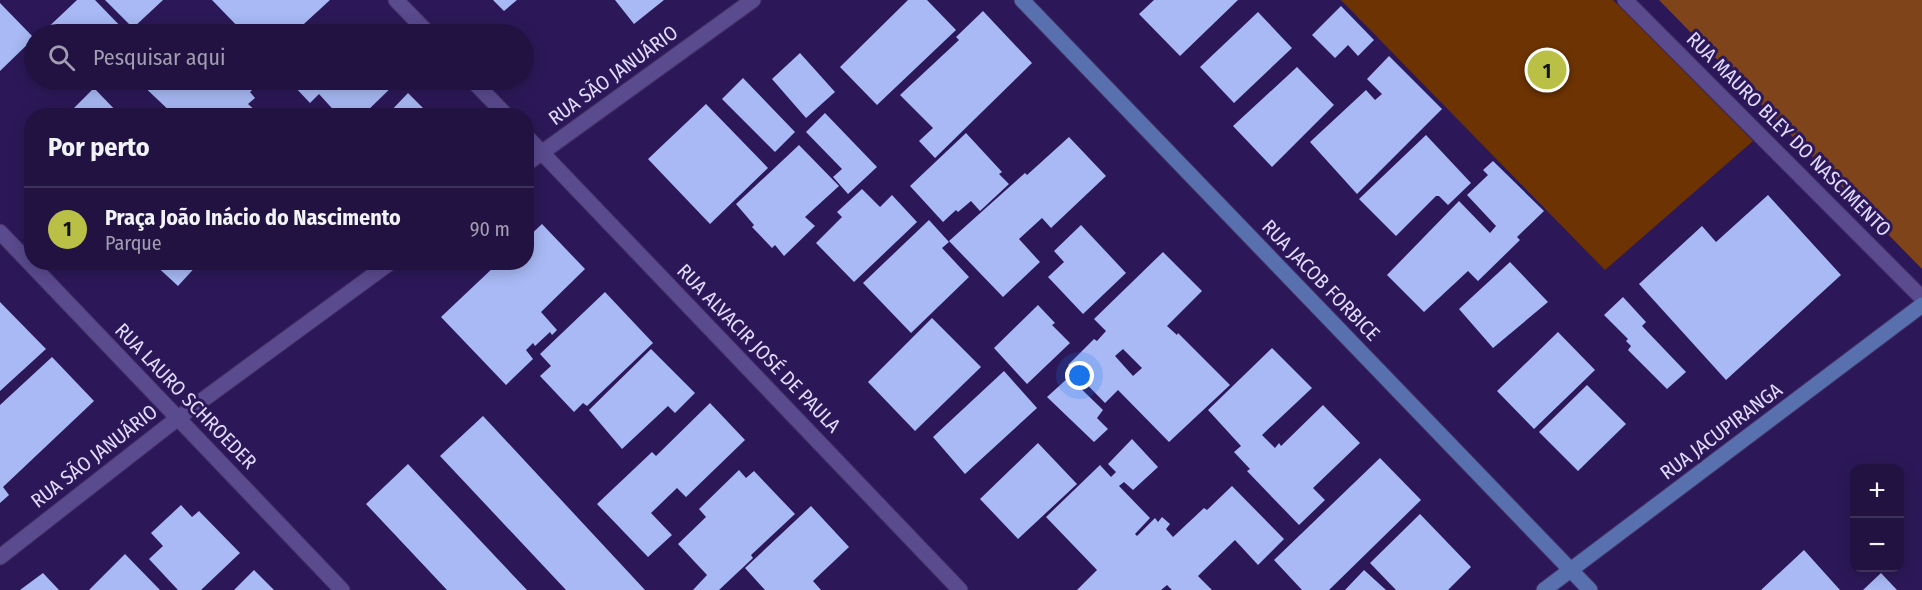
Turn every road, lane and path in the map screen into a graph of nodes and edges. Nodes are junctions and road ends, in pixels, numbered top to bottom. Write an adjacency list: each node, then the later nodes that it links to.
1 (396, 0): 5 (street)
2 (753, 0): 9 (street, RUA SÃO JANUÁRIO)
3 (1022, 0): 19 (street, RUA JACOB FORBICE)
4 (1625, 0): 15 (street, RUA MAURO BLEY DO NASCIMENTO)
5 (419, 24)
6 (482, 90): 7 (street)
7 (499, 108)
8 (534, 144): 9 (street, RUA ALVACIR JOSÉ DE PAULA)
9 (542, 152): 10 (street, RUA SÃO JANUÁRIO); 21 (street, RUA ALVACIR JOSÉ DE PAULA)
10 (534, 158)
11 (0, 232): 12 (street, RUA LAURO SCHROEDER)
12 (24, 257)
13 (36, 270): 17 (street, RUA LAURO SCHROEDER)
14 (380, 270): 17 (street, RUA SÃO JANUÁRIO)
15 (1922, 297)
16 (1922, 305): 19 (street, RUA JACUPIRANGA)
17 (178, 418): 18 (street, RUA SÃO JANUÁRIO); 20 (street, RUA LAURO SCHROEDER)
18 (0, 557)
19 (1571, 570): 22 (street, RUA JACUPIRANGA); 23 (street, RUA JACOB FORBICE)
20 (342, 590)
21 (960, 590)
22 (1544, 590)
23 (1590, 590)

